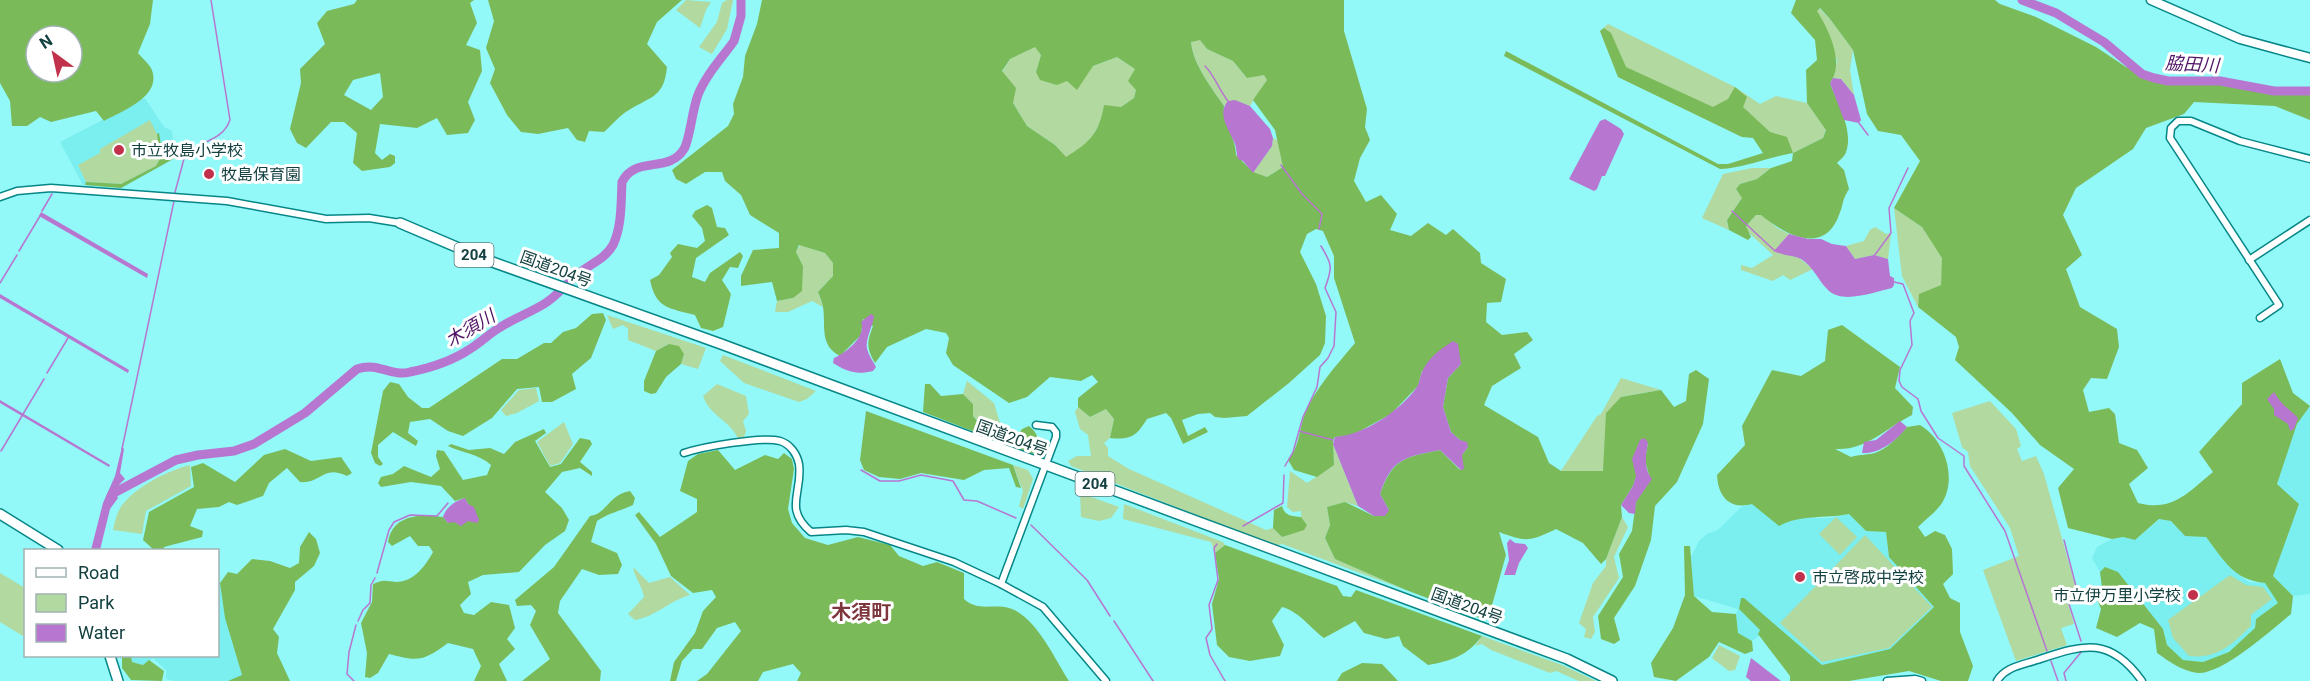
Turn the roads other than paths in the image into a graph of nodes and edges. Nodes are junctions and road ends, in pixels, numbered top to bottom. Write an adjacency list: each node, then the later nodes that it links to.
1 (2151, 0): 2 (main road)
2 (2310, 58)
3 (2310, 159): 7 (street)
4 (0, 197): 6 (street)
5 (2310, 220): 7 (street)
6 (400, 223): 11 (highway, 国道204号 / 204)
7 (2249, 260): 8 (street)
8 (2260, 318)
9 (1036, 425): 11 (street)
10 (684, 453): 14 (street)
11 (1045, 466): 14 (street); 18 (highway, 国道204号 / 204)
12 (0, 514): 13 (highway)
13 (56, 549)
14 (1001, 584): 17 (street)
15 (110, 657): 16 (highway)
16 (118, 681)
17 (1106, 681)
18 (1612, 681)
19 (1887, 681): 20 (street)
20 (1922, 681)
21 (1997, 681): 22 (street)
22 (2142, 681)

